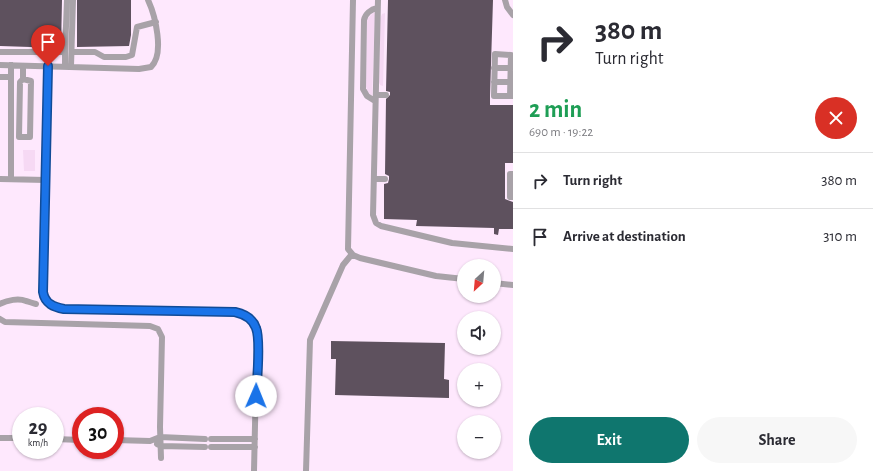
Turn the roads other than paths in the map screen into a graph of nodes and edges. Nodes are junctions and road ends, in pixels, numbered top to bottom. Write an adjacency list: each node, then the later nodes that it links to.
1 (67, 0): 11 (street)
2 (73, 0): 11 (street)
3 (148, 0): 9 (street)
4 (353, 0): 35 (street)
5 (378, 0): 7 (street)
6 (505, 0): 8 (street)
7 (378, 8): 26 (street); 26 (street)
8 (513, 15)
9 (156, 22): 11 (street); 16 (street)
10 (0, 52): 11 (street)
11 (69, 52): 16 (street)
12 (0, 65): 13 (street)
13 (11, 65): 14 (street); 20 (street)
14 (23, 66): 15 (street); 21 (street)
15 (48, 66): 16 (street); 32 (street)
16 (68, 66)
17 (494, 68): 18 (street); 18 (street); 22 (street)
18 (510, 68): 23 (street)
19 (0, 77): 20 (street)
20 (11, 77): 29 (street)
21 (23, 79): 21 (street)
22 (494, 82): 23 (street); 25 (street)
23 (510, 82): 25 (street)
24 (386, 95): 26 (street)
25 (511, 96)
26 (376, 98): 30 (street)
27 (513, 174): 33 (street)
28 (0, 179): 29 (street)
29 (11, 179): 32 (street)
30 (374, 179): 31 (street); 34 (street)
31 (385, 179)
32 (46, 180): 45 (street)
33 (513, 197)
34 (513, 249)
35 (352, 254): 36 (street); 52 (street)
36 (457, 278)
37 (501, 284): 38 (street)
38 (513, 285)
39 (0, 304): 40 (street)
40 (36, 304)
41 (0, 320): 42 (street)
42 (160, 437): 45 (street); 47 (street); 48 (street)
43 (0, 438): 44 (street)
44 (12, 438)
45 (255, 439): 49 (street)
46 (124, 440): 47 (street)
47 (150, 441): 48 (street)
48 (161, 446): 49 (street); 50 (street)
49 (255, 448): 51 (street)
50 (161, 458)
51 (254, 471)
52 (306, 471)

